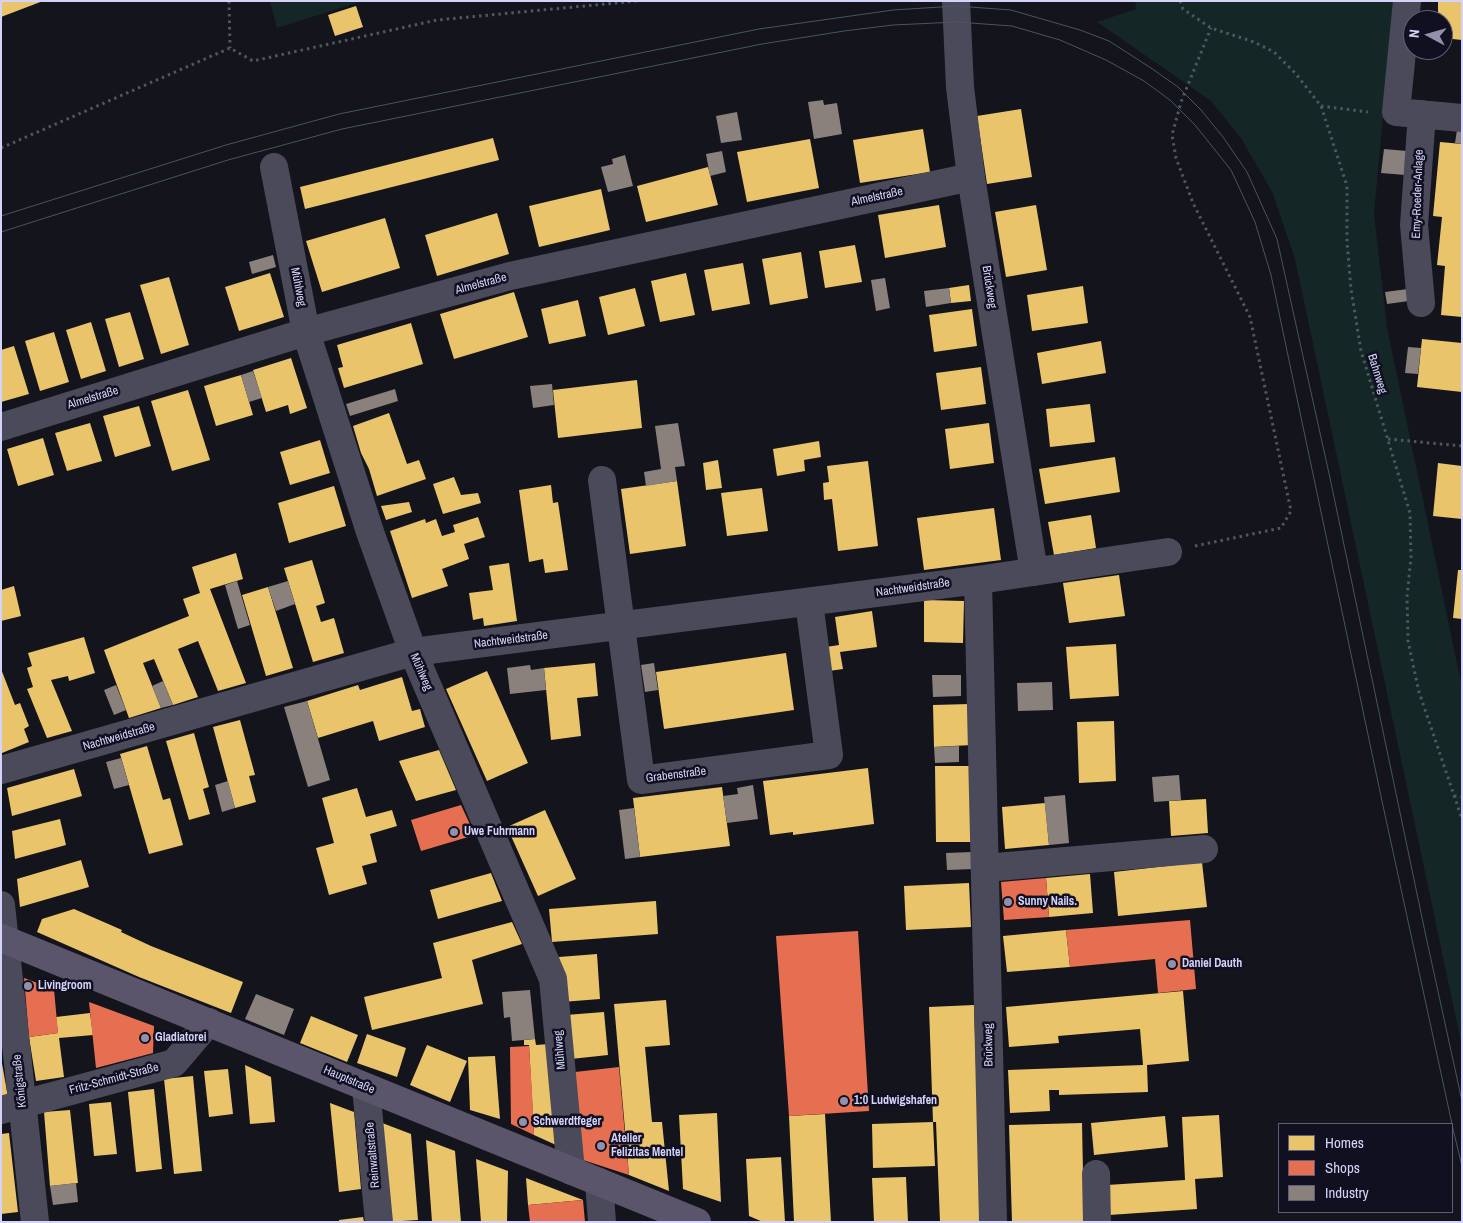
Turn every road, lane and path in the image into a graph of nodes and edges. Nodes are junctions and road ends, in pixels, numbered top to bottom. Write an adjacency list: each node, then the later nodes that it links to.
1 (229, 1): 7 (path)
2 (637, 1): 7 (path)
3 (956, 1): 13 (street, Brückweg)
4 (1180, 1): 6 (path, Bahnweg)
5 (1407, 1): 9 (street, Emy-Roeder-Anlage)
6 (1211, 28): 8 (path, Bahnweg); 20 (path)
7 (230, 48): 11 (path)
8 (1321, 106): 9 (path); 17 (path, Bahnweg)
9 (1409, 113): 10 (street); 14 (street, Emy-Roeder-Anlage)
10 (1462, 118)
11 (1, 148)
12 (274, 167): 15 (street, Mühlweg)
13 (971, 177): 15 (street, Almelstraße); 21 (street, Brückweg)
14 (1421, 303)
15 (306, 332): 16 (street, Almelstraße); 25 (street, Mühlweg)
16 (1, 427)
17 (1388, 439): 18 (path); 27 (path, Bahnweg)
18 (1462, 446)
19 (602, 480): 24 (street, Grabenstraße)
20 (1168, 552): 21 (street, Nachtweidstraße)
21 (1034, 572): 22 (street, Nachtweidstraße)
22 (978, 580): 23 (street, Nachtweidstraße); 31 (street, Brückweg)
23 (809, 602): 24 (street, Nachtweidstraße); 24 (street, Grabenstraße)
24 (621, 625): 25 (street, Nachtweidstraße)
25 (413, 652): 26 (street, Nachtweidstraße); 37 (street, Mühlweg)
26 (1, 770)
27 (1454, 796): 28 (path); 29 (path, Bahnweg)
28 (1462, 797)
29 (1462, 818)
30 (1204, 849): 31 (street)
31 (985, 868): 44 (street, Brückweg)
32 (1, 905): 33 (street, Königstraße)
33 (3, 938): 34 (main road, Hauptstraße); 36 (street, Königstraße)
34 (210, 1022): 35 (main road, Hauptstraße); 36 (street, Fritz-Schmidt-Straße)
35 (366, 1088): 37 (main road, Hauptstraße); 41 (street, Reinwaltstraße)
36 (12, 1107): 40 (street, Königstraße)
37 (571, 1171): 39 (main road, Hauptstraße)
38 (1096, 1174): 45 (street)
39 (598, 1182): 42 (street); 43 (main road, Hauptstraße)
40 (35, 1222)
41 (379, 1222)
42 (602, 1222)
43 (696, 1222)
44 (993, 1222)
45 (1097, 1222)

